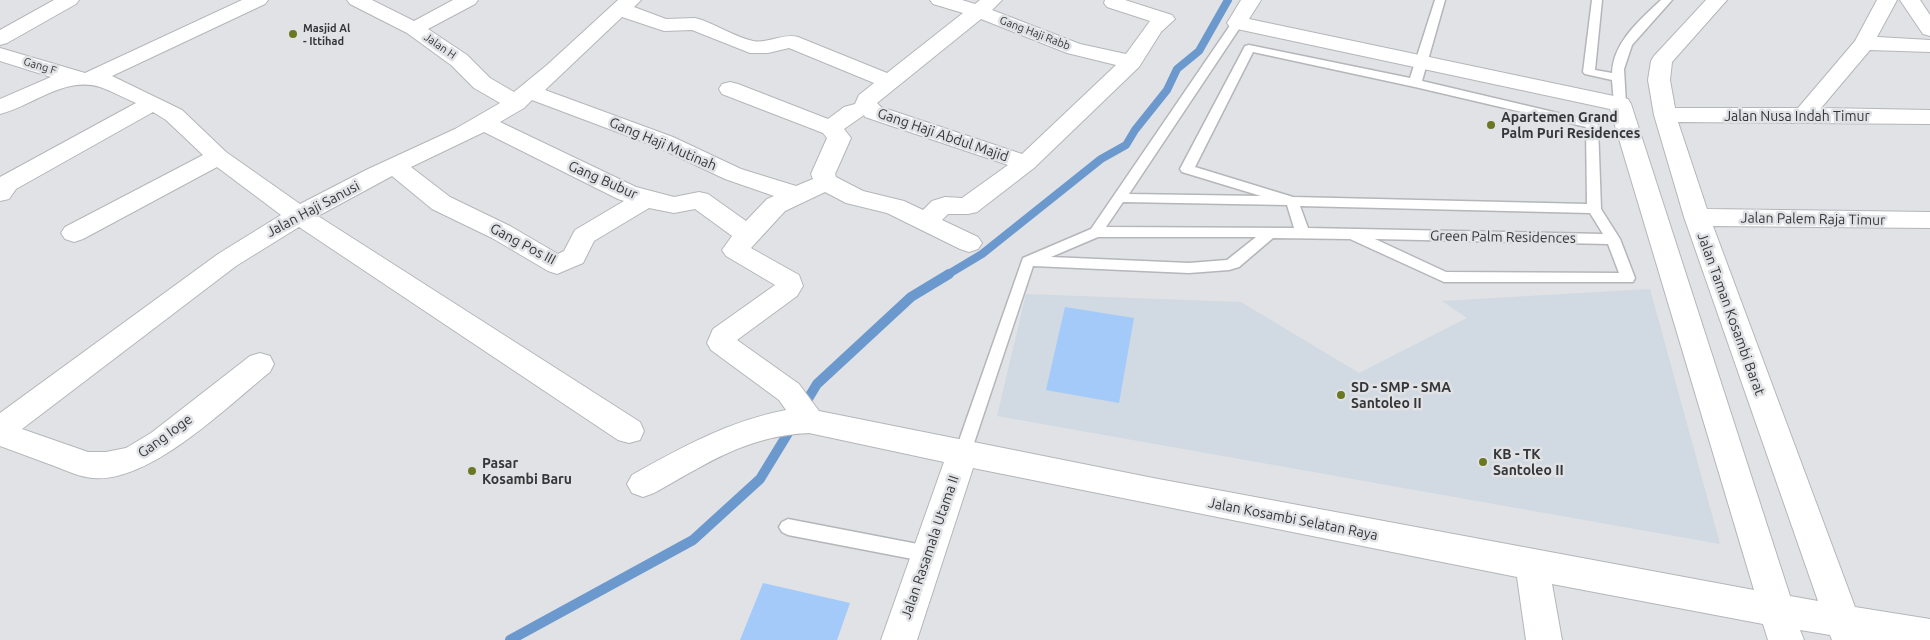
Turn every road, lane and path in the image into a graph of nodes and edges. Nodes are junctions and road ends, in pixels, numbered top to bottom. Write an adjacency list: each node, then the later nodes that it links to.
1 (69, 0): 19 (street)
2 (258, 0): 25 (street)
3 (357, 0): 17 (street, Jalan H)
4 (468, 0): 17 (street)
5 (940, 0): 15 (street, Gang Haji Rabb)
6 (1116, 0): 24 (street)
7 (1251, 0): 16 (street)
8 (1440, 0): 22 (lane)
9 (1598, 0): 29 (lane)
10 (1667, 0): 29 (lane)
11 (1717, 0): 34 (street, Jalan Taman Kosambi Barat)
12 (1887, 0): 20 (street)
13 (1910, 0): 18 (street)
14 (625, 5): 26 (street); 30 (street, Jalan Haji Sanusi)
15 (985, 6): 24 (street, Gang Haji Rabb); 26 (street, Gang Haji Abdul Majid)
16 (1237, 24): 22 (street); 45 (lane)
17 (414, 29): 30 (street, Jalan H)
18 (1930, 30)
19 (0, 40)
20 (1864, 43): 21 (street); 35 (street)
21 (1930, 46)
22 (1423, 53): 27 (lane); 29 (street)
23 (0, 54): 25 (street, Gang F)
24 (1132, 62): 40 (street)
25 (84, 79): 31 (street, Gang F); 32 (street)
26 (890, 82): 33 (street, Gang Haji Abdul Majid)
27 (1415, 82): 47 (lane); 48 (lane)
28 (730, 89): 38 (street)
29 (1618, 91): 72 (street)
30 (523, 97): 37 (street, Jalan Haji Sanusi); 44 (street, Gang Haji Mutinah)
31 (153, 103): 39 (street, Gang F); 43 (street)
32 (0, 107)
33 (868, 107): 38 (street); 40 (street, Gang Haji Abdul Majid)
34 (1665, 115): 35 (street, Jalan Nusa Indah Timur); 50 (street, Jalan Taman Kosambi Barat)
35 (1804, 115): 36 (street, Jalan Nusa Indah Timur)
36 (1930, 117)
37 (484, 123): 41 (street, Jalan Haji Sanusi); 46 (street, Gang Bubur)
38 (831, 128): 42 (street)
39 (218, 157): 49 (street, Gang F); 54 (street)
40 (1026, 163): 52 (street)
41 (394, 166): 46 (street, Gang Pos III); 49 (street, Jalan Haji Sanusi)
42 (826, 182): 44 (street); 52 (street)
43 (0, 193)
44 (796, 195): 58 (street)
45 (1119, 198): 47 (lane); 53 (lane)
46 (645, 199): 58 (street, Gang Bubur)
47 (1292, 201): 48 (lane); 56 (lane)
48 (1594, 209): 59 (lane)
49 (299, 215): 64 (street, Jalan Haji Sanusi); 65 (street, Gang F)
50 (1697, 217): 51 (street, Jalan Palem Raja Timur); 73 (street, Jalan Taman Kosambi Barat)
51 (1930, 220)
52 (928, 223): 60 (street)
53 (1096, 232): 55 (lane, Green Palm Residences); 61 (lane)
54 (74, 233)
55 (1270, 233): 56 (lane, Green Palm Residences); 61 (lane)
56 (1303, 233): 57 (lane, Green Palm Residences)
57 (1352, 234): 59 (lane, Green Palm Residences); 59 (lane)
58 (748, 235): 63 (street)
59 (1613, 239)
60 (969, 243)
61 (1028, 261): 67 (lane)
62 (260, 364): 66 (street, Gang Ioge)
63 (809, 421): 67 (street, Jalan Kosambi Selatan Raya); 68 (street, Jalan Kosambi Selatan Raya)
64 (0, 428)
65 (629, 431)
66 (0, 433)
67 (962, 455): 70 (street, Jalan Rasamala Utama II); 71 (street, Jalan Kosambi Selatan Raya)
68 (643, 484)
69 (788, 527): 70 (lane)
70 (928, 554): 75 (street, Jalan Rasamala Utama II)
71 (1531, 565): 72 (street, Jalan Kosambi Selatan Raya); 76 (street)
72 (1783, 620): 73 (street, Jalan Kosambi Selatan Raya)
73 (1844, 631): 74 (street, Jalan Kosambi Selatan Raya)
74 (1930, 636)
75 (906, 639)
76 (1544, 640)

